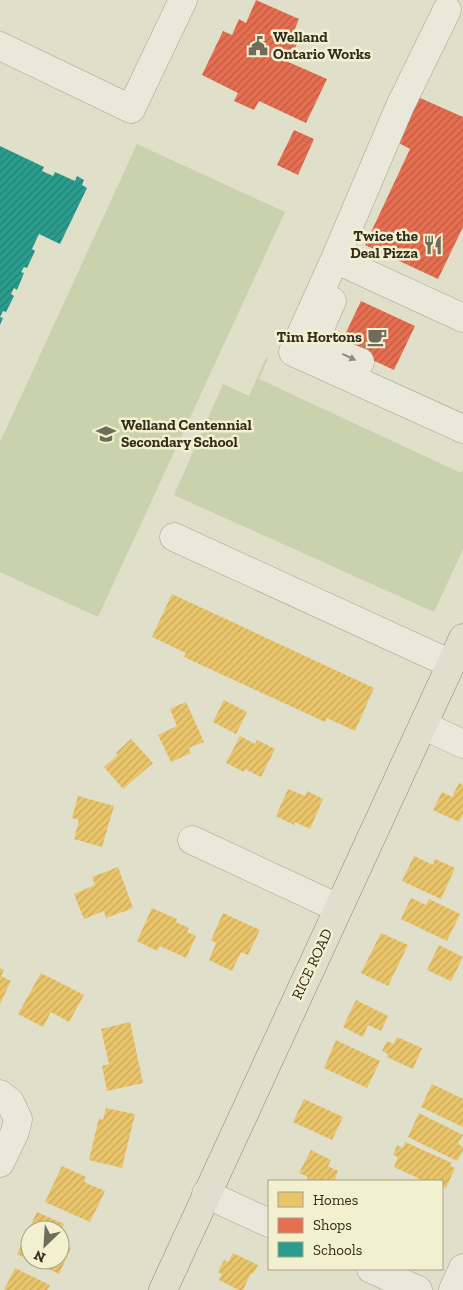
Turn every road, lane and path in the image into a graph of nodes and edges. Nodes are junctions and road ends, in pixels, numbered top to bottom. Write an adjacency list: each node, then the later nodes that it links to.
1 (183, 0): 3 (street)
2 (445, 9): 4 (street)
3 (0, 46)
4 (335, 259): 5 (street); 8 (street)
5 (362, 272): 6 (street); 7 (street, one-way to 7)
6 (463, 318)
7 (420, 392)
8 (463, 430)
9 (174, 537): 11 (street)
10 (463, 638): 11 (main road, RICE ROAD)
11 (451, 664): 12 (main road, RICE ROAD)
12 (423, 725): 13 (street); 15 (main road, RICE ROAD)
13 (463, 744)
14 (192, 840): 15 (street)
15 (338, 908): 18 (main road, RICE ROAD)
16 (0, 1094): 17 (street)
17 (0, 1163)
18 (206, 1194): 19 (street); 22 (main road, RICE ROAD)
19 (268, 1223)
20 (463, 1268): 24 (street)
21 (373, 1270): 23 (street)
22 (163, 1290)
23 (418, 1290)
24 (453, 1290)

